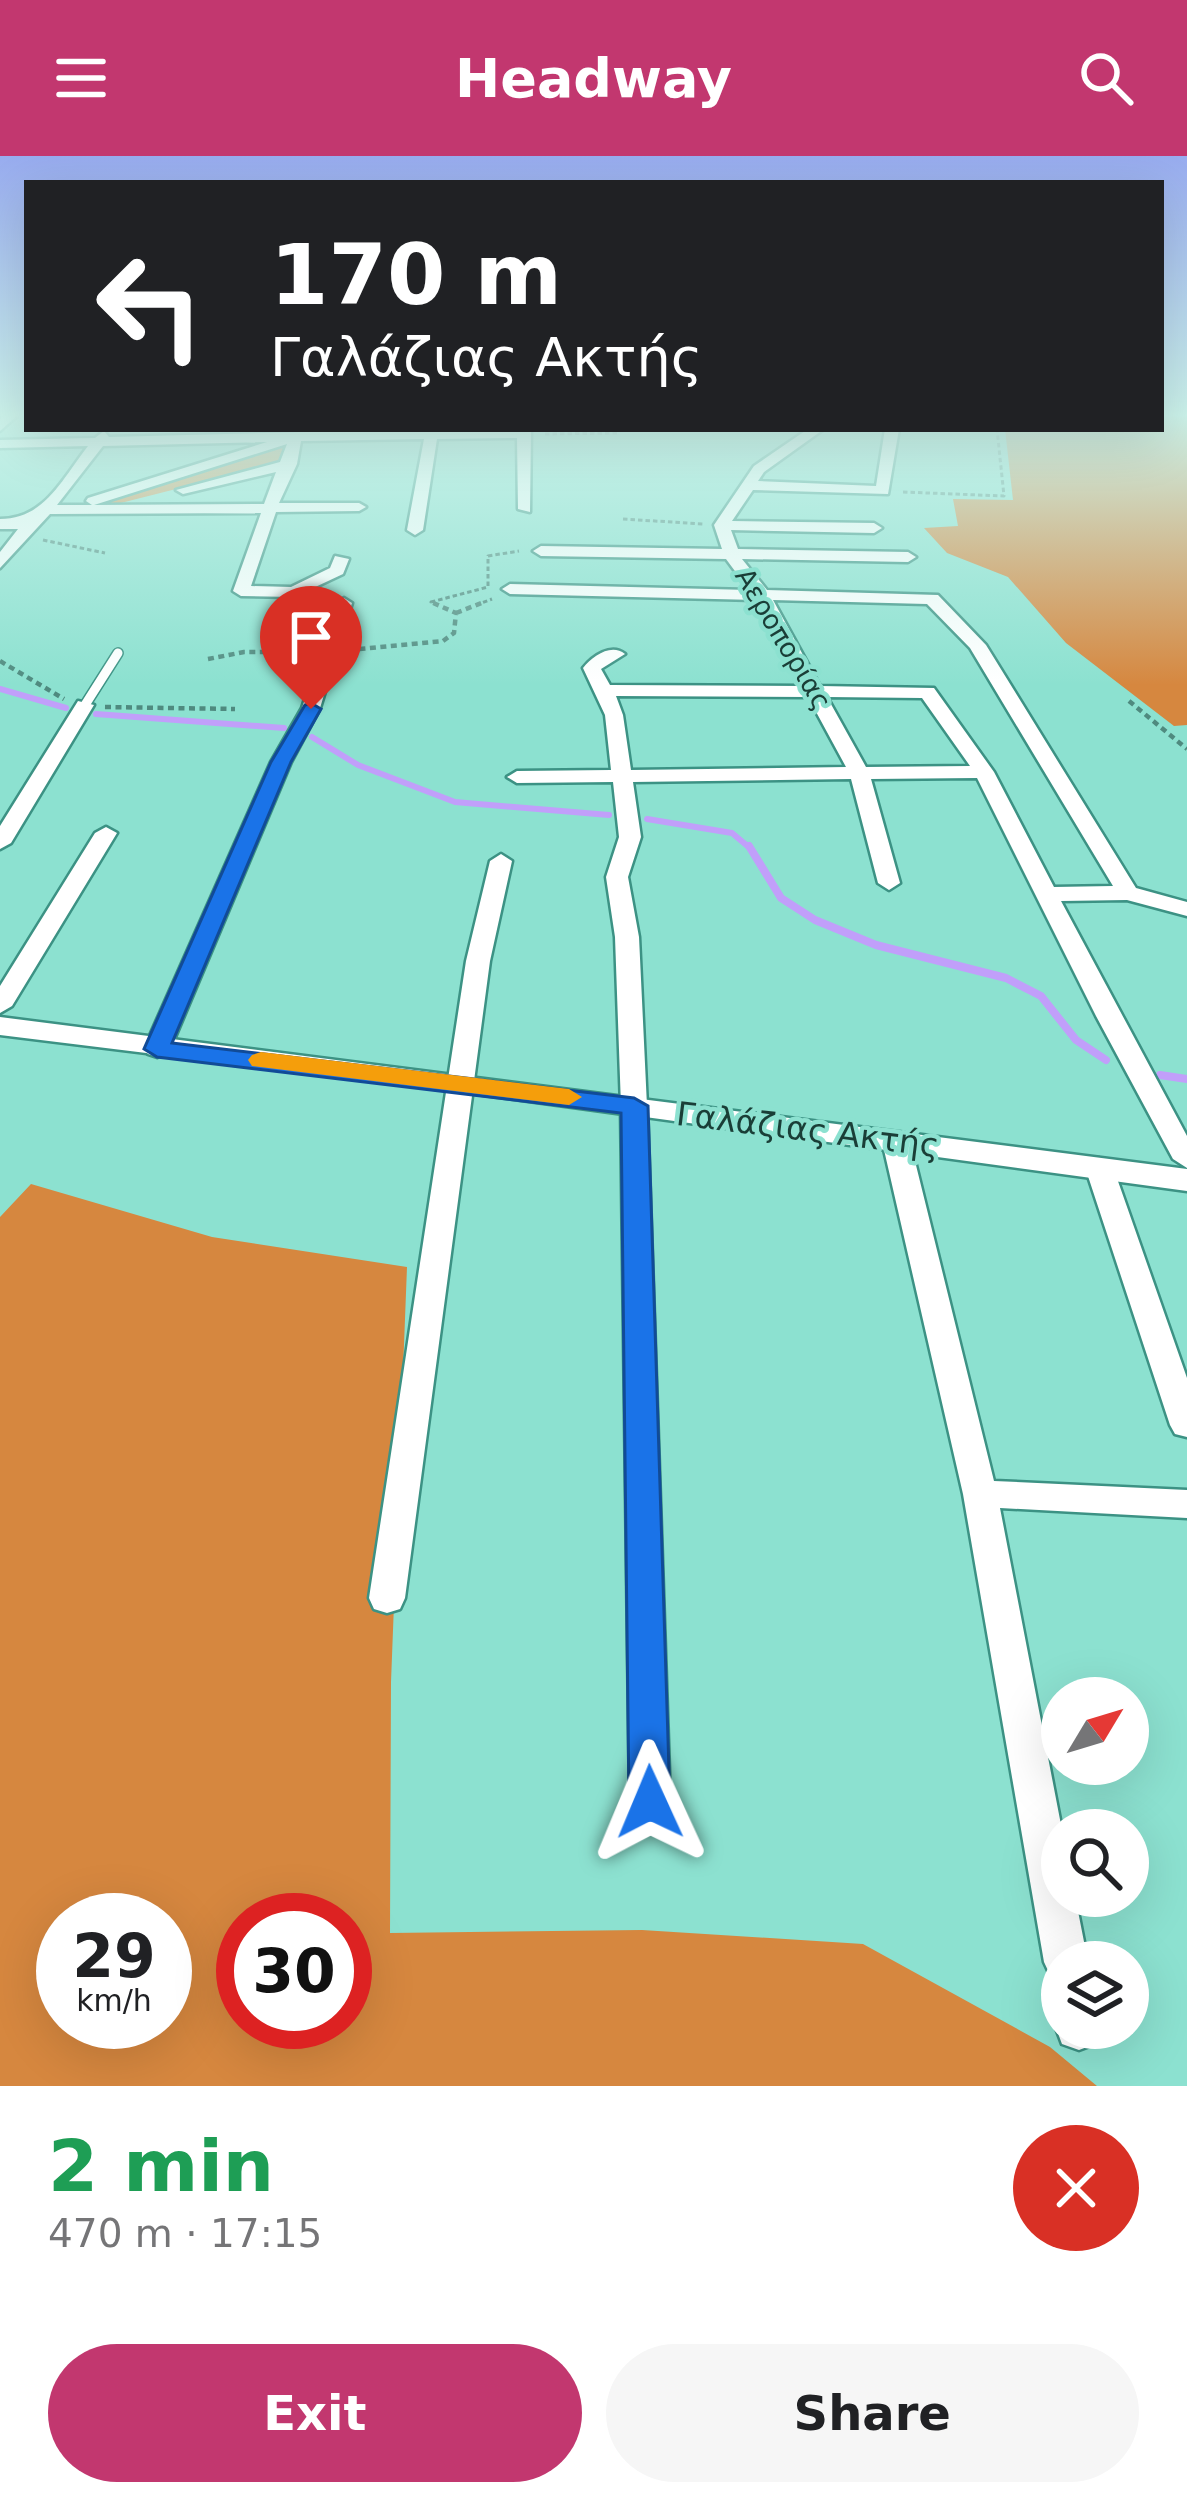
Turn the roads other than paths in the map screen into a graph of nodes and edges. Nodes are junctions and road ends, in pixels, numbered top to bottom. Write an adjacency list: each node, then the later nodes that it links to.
1 (50, 505): 12 (street)
2 (80, 505): 13 (street)
3 (140, 505): 13 (street)
4 (217, 505): 9 (street)
5 (271, 505): 9 (street)
6 (419, 505): 18 (street)
7 (525, 505): 11 (street)
8 (734, 505): 15 (street, Αεροπορίας)
9 (270, 508): 10 (street); 22 (street)
10 (359, 508)
11 (525, 509)
12 (46, 510): 13 (street); 17 (street)
13 (65, 510)
14 (0, 524): 17 (street)
15 (722, 525): 16 (street); 21 (street, Αεροπορίας)
16 (874, 527)
17 (26, 528): 23 (street)
18 (415, 530)
19 (541, 551): 21 (street)
20 (908, 557): 21 (street)
21 (733, 558): 25 (street, Αεροπορίας)
22 (341, 559)
23 (0, 563)
24 (510, 589): 25 (street)
25 (761, 594): 30 (street, Αεροπορίας); 40 (street)
26 (344, 603): 45 (street)
27 (118, 653): 31 (lane)
28 (616, 654): 29 (street)
29 (604, 690): 30 (street); 35 (street)
30 (817, 691): 32 (street); 33 (street, Αεροπορίας)
31 (85, 705): 37 (street)
32 (984, 772): 33 (street); 41 (street)
33 (859, 773): 35 (street); 39 (street, Αεροπορίας)
34 (517, 777): 35 (street)
35 (624, 778): 47 (street)
36 (106, 833): 43 (street)
37 (0, 843)
38 (501, 861): 46 (street)
39 (890, 883)
40 (1127, 893): 41 (street); 42 (street)
41 (1048, 894): 49 (street)
42 (1187, 909)
43 (0, 1006)
44 (0, 1026): 45 (street, Γαλάζιας Ακτής)
45 (157, 1049): 46 (street, Γαλάζιας Ακτής)
46 (462, 1082): 47 (street, Γαλάζιας Ακτής); 55 (street)
47 (634, 1106): 48 (street, Γαλάζιας Ακτής); 56 (street)
48 (896, 1141): 50 (street, Γαλάζιας Ακτής); 53 (street)
49 (1187, 1159)
50 (1099, 1167): 51 (street, Γαλάζιας Ακτής); 52 (street)
51 (1187, 1180)
52 (1187, 1425)
53 (980, 1494): 54 (street); 57 (street)
54 (1187, 1504)
55 (386, 1598)
56 (650, 1802)
57 (1062, 1941)

